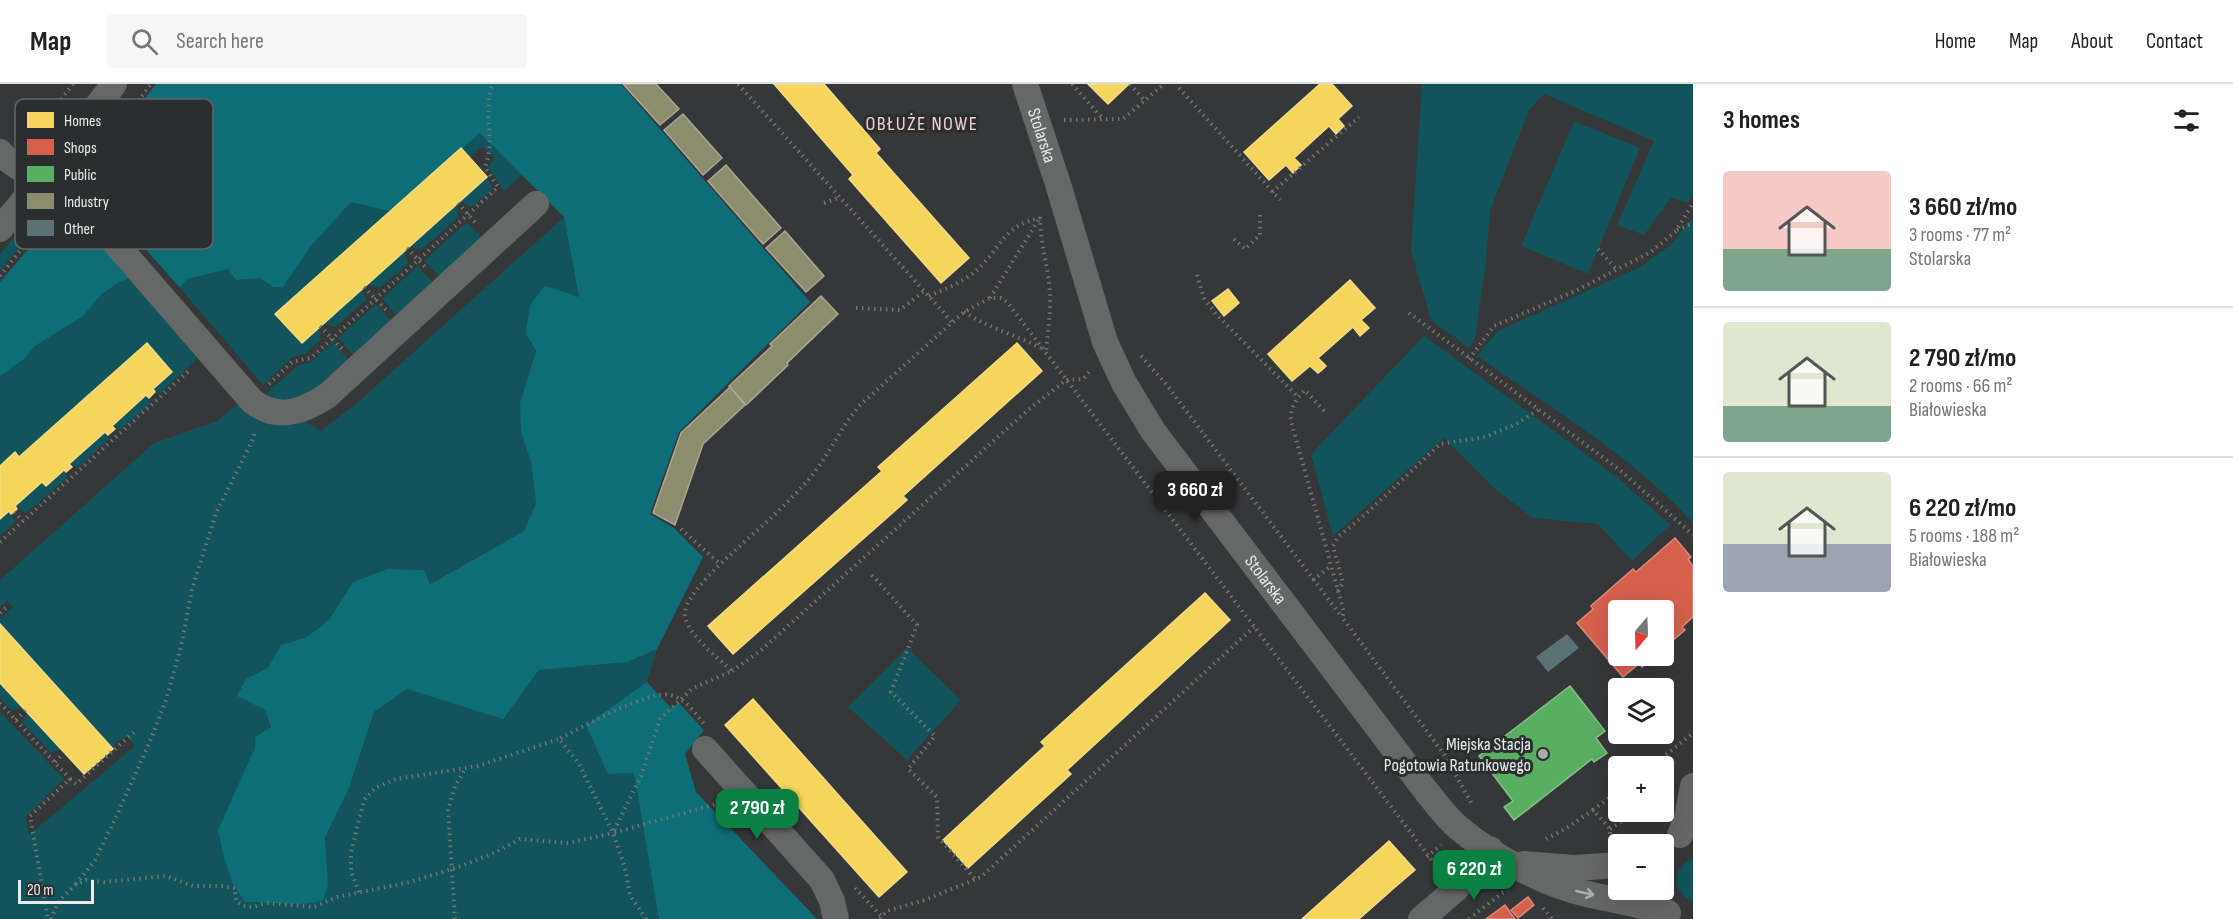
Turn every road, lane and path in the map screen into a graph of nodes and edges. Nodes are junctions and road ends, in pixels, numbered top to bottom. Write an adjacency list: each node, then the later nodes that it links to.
1 (73, 84): 10 (path)
2 (114, 84): 11 (street)
3 (493, 84): 42 (path)
4 (738, 84): 17 (path)
5 (1025, 84): 98 (street, Stolarska)
6 (1072, 84): 14 (path)
7 (1130, 84): 12 (path)
8 (1164, 84): 12 (path)
9 (1179, 88): 16 (path)
10 (59, 99)
11 (103, 99)
12 (1145, 101): 14 (path)
13 (1359, 117): 16 (path)
14 (1103, 119): 15 (path)
15 (1058, 120)
16 (1272, 192): 18 (path)
17 (841, 197): 19 (path); 34 (path)
18 (1280, 200)
19 (824, 203)
20 (1693, 203): 28 (path)
21 (536, 204): 48 (street)
22 (1041, 208): 25 (path)
23 (15, 212): 27 (street)
24 (1260, 215): 29 (path)
25 (1040, 218): 35 (path); 36 (path); 45 (path)
26 (1693, 224): 28 (path)
27 (0, 229)
28 (1676, 231): 32 (path)
29 (1234, 240)
30 (119, 249): 44 (street)
31 (1598, 249): 32 (path)
32 (1617, 270): 47 (path)
33 (1197, 275): 53 (path)
34 (924, 291): 35 (path); 37 (path)
35 (929, 296): 40 (path)
36 (990, 298): 38 (path); 43 (path)
37 (856, 308)
38 (964, 312): 40 (path); 43 (path)
39 (1409, 313): 47 (path)
40 (952, 322): 66 (path)
41 (320, 326): 42 (path)
42 (332, 338): 48 (path); 52 (path)
43 (1042, 348): 45 (path)
44 (209, 353): 52 (street); 54 (path)
45 (1046, 353): 50 (path)
46 (1139, 354): 69 (path)
47 (1469, 359): 55 (path)
48 (358, 367): 52 (street)
49 (1092, 369): 50 (path)
50 (1066, 380): 74 (path); 75 (path)
51 (152, 394): 54 (path)
52 (263, 397): 104 (path)
53 (1298, 397): 56 (path); 67 (path)
54 (157, 399): 58 (path)
55 (1538, 410): 64 (path); 70 (path)
56 (1324, 411)
57 (111, 432): 58 (path)
58 (116, 436): 60 (path)
59 (69, 470): 60 (path)
60 (74, 475): 62 (path)
61 (14, 512): 62 (path)
62 (23, 521): 65 (path)
63 (681, 529): 66 (path)
64 (1693, 535)
65 (0, 542)
66 (720, 564): 75 (path)
67 (1331, 566): 69 (path); 70 (path)
68 (873, 575): 103 (path)
69 (1313, 580): 73 (path)
70 (1338, 591): 73 (path)
71 (7, 607): 72 (path)
72 (0, 613)
73 (1342, 617): 93 (path)
74 (1254, 627): 99 (path); 103 (path)
75 (732, 671): 76 (path)
76 (682, 699): 82 (path); 83 (path); 95 (path)
77 (0, 704): 79 (path)
78 (26, 710): 79 (path)
79 (15, 720): 86 (path)
80 (134, 732): 88 (path)
81 (1693, 734): 85 (path)
82 (707, 739): 90 (street)
83 (559, 740): 87 (path); 95 (path)
84 (64, 753): 86 (path)
85 (1665, 756)
86 (55, 762): 88 (path)
87 (466, 767): 102 (path); 106 (path)
88 (70, 779): 109 (path)
89 (1693, 786): 97 (street)
90 (745, 794): 95 (path); 112 (street)
91 (1608, 799): 92 (path)
92 (1593, 810): 94 (path); 96 (path)
93 (1477, 812)
94 (1621, 822)
95 (613, 833): 102 (path); 111 (path)
96 (1537, 838)
97 (1674, 840)
98 (1490, 849): 100 (street, Stolarska); 114 (street)
99 (1427, 857)
100 (1512, 863): 101 (street, Stolarska); 108 (street, Stolarska, one-way to 108)
101 (1608, 866)
102 (453, 868): 106 (path); 110 (path)
103 (976, 880): 113 (path)
104 (75, 885): 106 (path); 109 (path)
105 (1516, 888): 115 (path)
106 (359, 892)
107 (1658, 900): 108 (street)
108 (1673, 916)
109 (50, 919)
110 (455, 919)
111 (646, 919)
112 (836, 919)
113 (880, 919)
114 (1421, 919)
115 (1469, 919)

